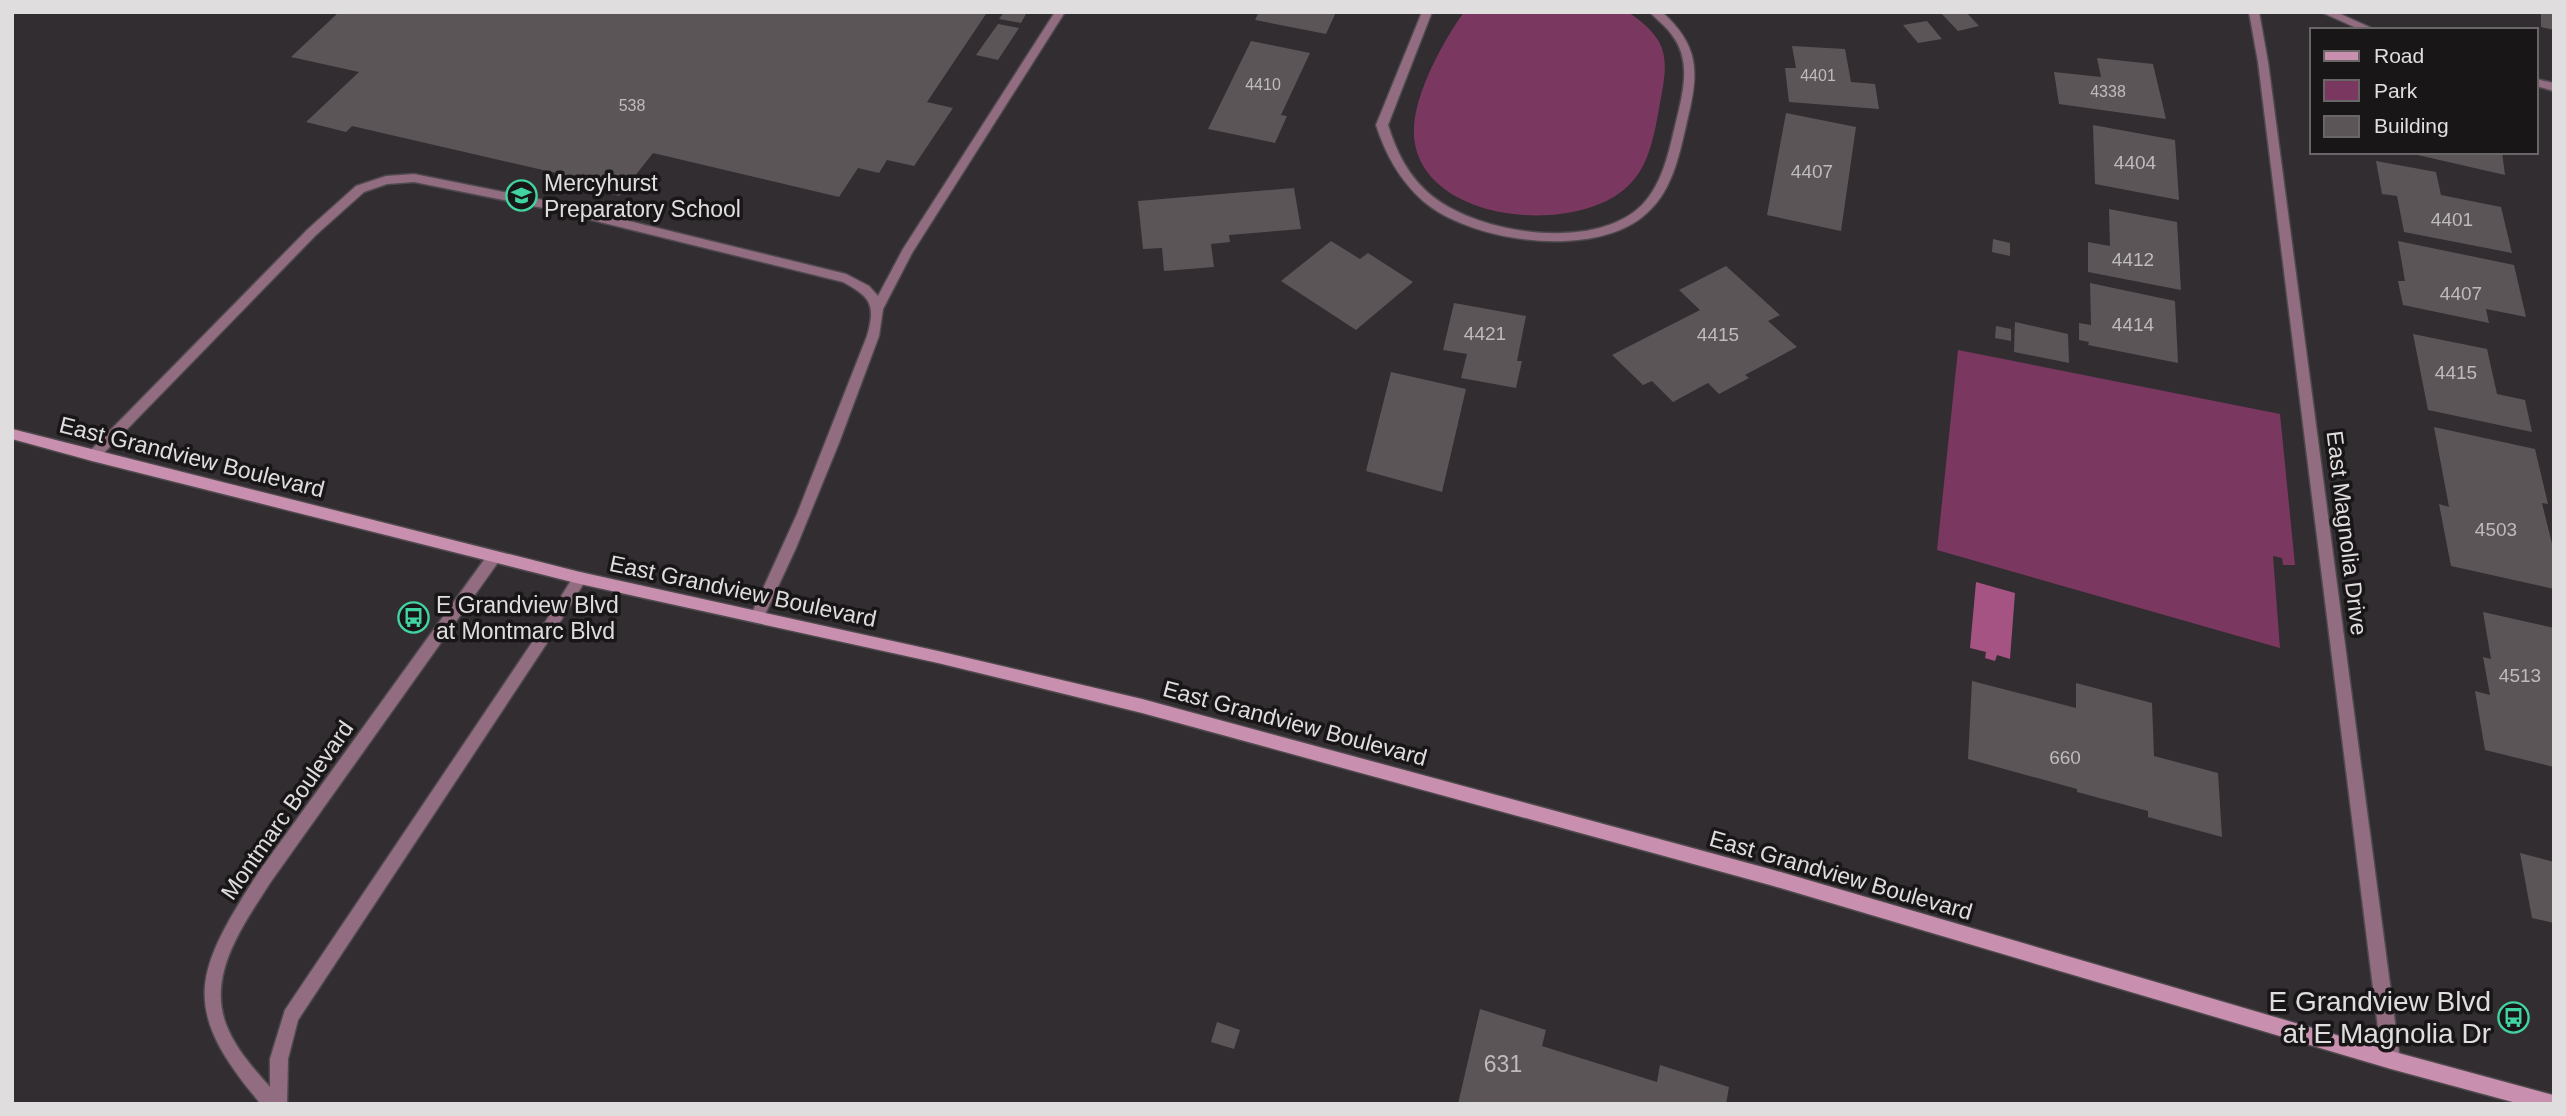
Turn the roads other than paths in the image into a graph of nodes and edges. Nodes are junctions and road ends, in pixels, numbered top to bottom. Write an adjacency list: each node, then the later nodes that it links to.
1 (1060, 12): 7 (street)
2 (1427, 12): 3 (street)
3 (1655, 12)
4 (2254, 12): 13 (street, East Magnolia Drive)
5 (2326, 12): 6 (street)
6 (2366, 28)
7 (878, 306): 9 (street); 12 (street)
8 (12, 433): 9 (street, East Grandview Boulevard)
9 (92, 456): 10 (street, East Grandview Boulevard)
10 (494, 557): 11 (street, East Grandview Boulevard); 14 (street, Montmarc Boulevard)
11 (580, 578): 12 (street, East Grandview Boulevard); 14 (street, Montmarc Boulevard)
12 (757, 617): 13 (street, East Grandview Boulevard)
13 (2391, 1060): 15 (street, East Grandview Boulevard)
14 (275, 1104)
15 (2553, 1104)

